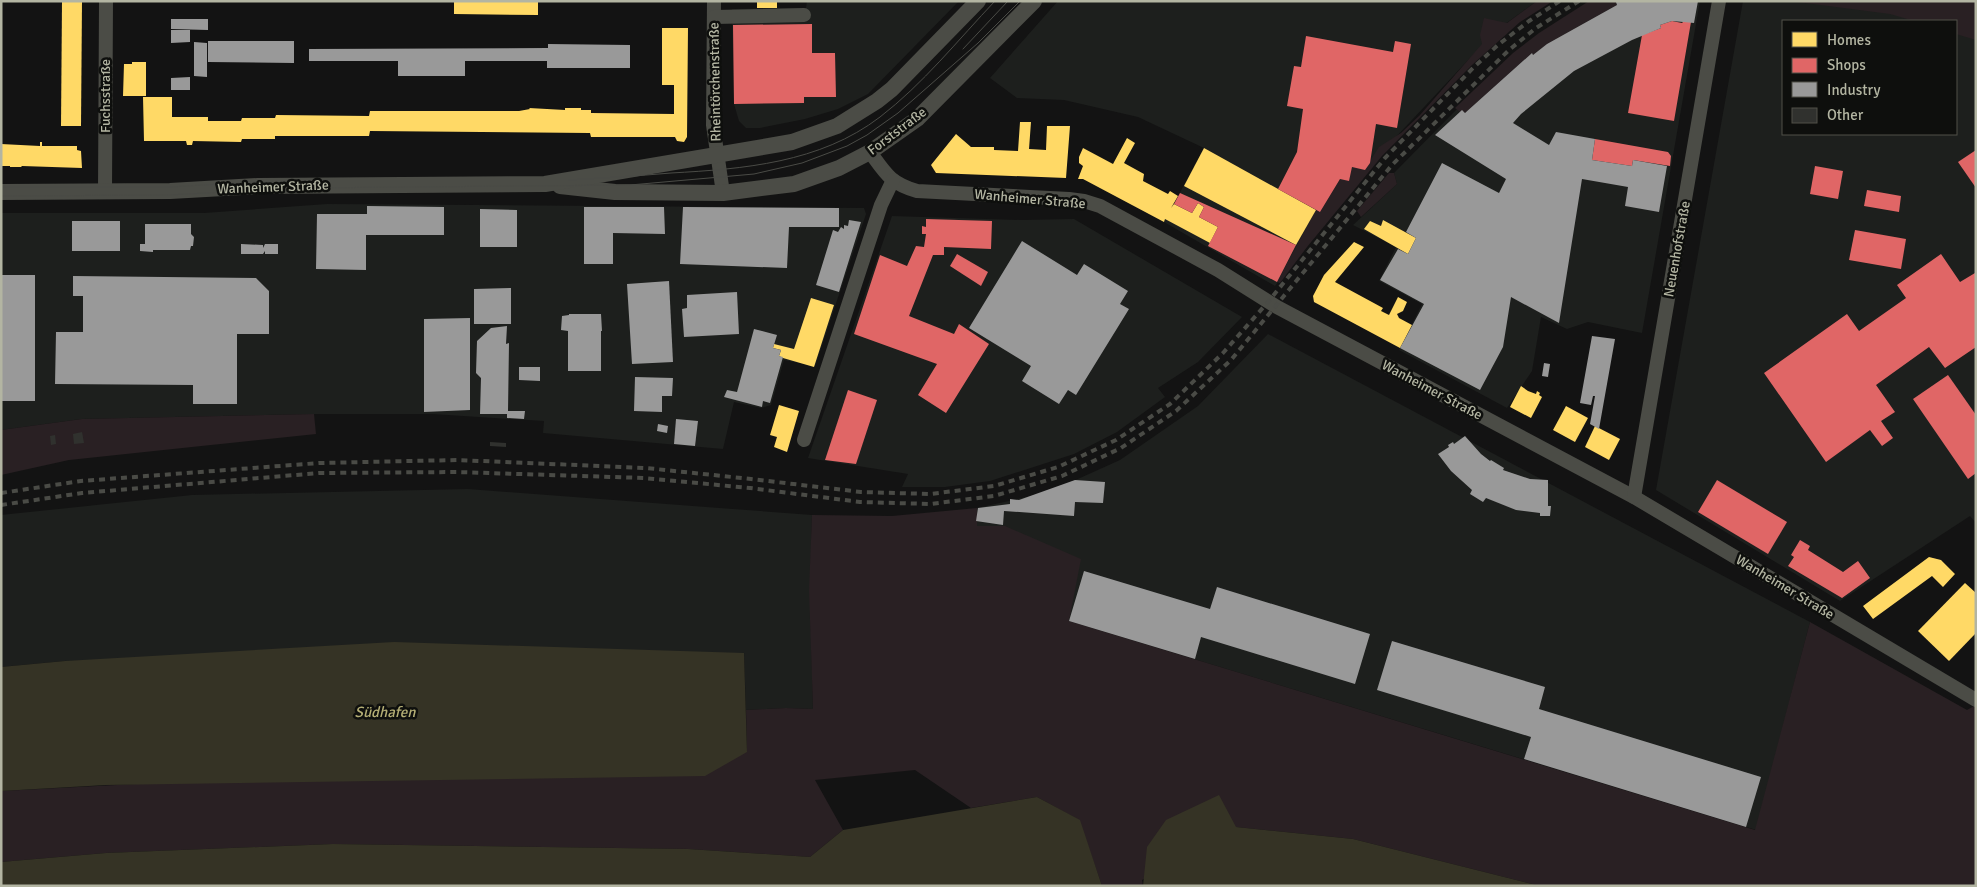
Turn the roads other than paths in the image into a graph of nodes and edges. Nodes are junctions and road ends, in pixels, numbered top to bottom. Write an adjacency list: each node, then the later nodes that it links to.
1 (106, 1): 12 (street, Fuchsstraße)
2 (714, 1): 7 (street, Rheintörchenstraße)
3 (978, 1): 9 (street)
4 (1034, 1): 8 (street, Forststraße)
5 (1719, 1): 16 (street, Neuenhofstraße)
6 (804, 15): 7 (street)
7 (714, 16): 9 (street, Rheintörchenstraße)
8 (870, 152): 10 (street, Wanheimer Straße); 14 (street, Forststraße)
9 (717, 155): 11 (street, Wanheimer Straße); 14 (street, Rheintörchenstraße)
10 (893, 180): 15 (street); 16 (street, Wanheimer Straße)
11 (545, 184): 12 (street, Wanheimer Straße); 14 (street, Wanheimer Straße)
12 (105, 191): 13 (street, Wanheimer Straße)
13 (1, 192)
14 (723, 193)
15 (804, 440)
16 (1634, 497): 17 (street, Wanheimer Straße)
17 (1976, 700)

